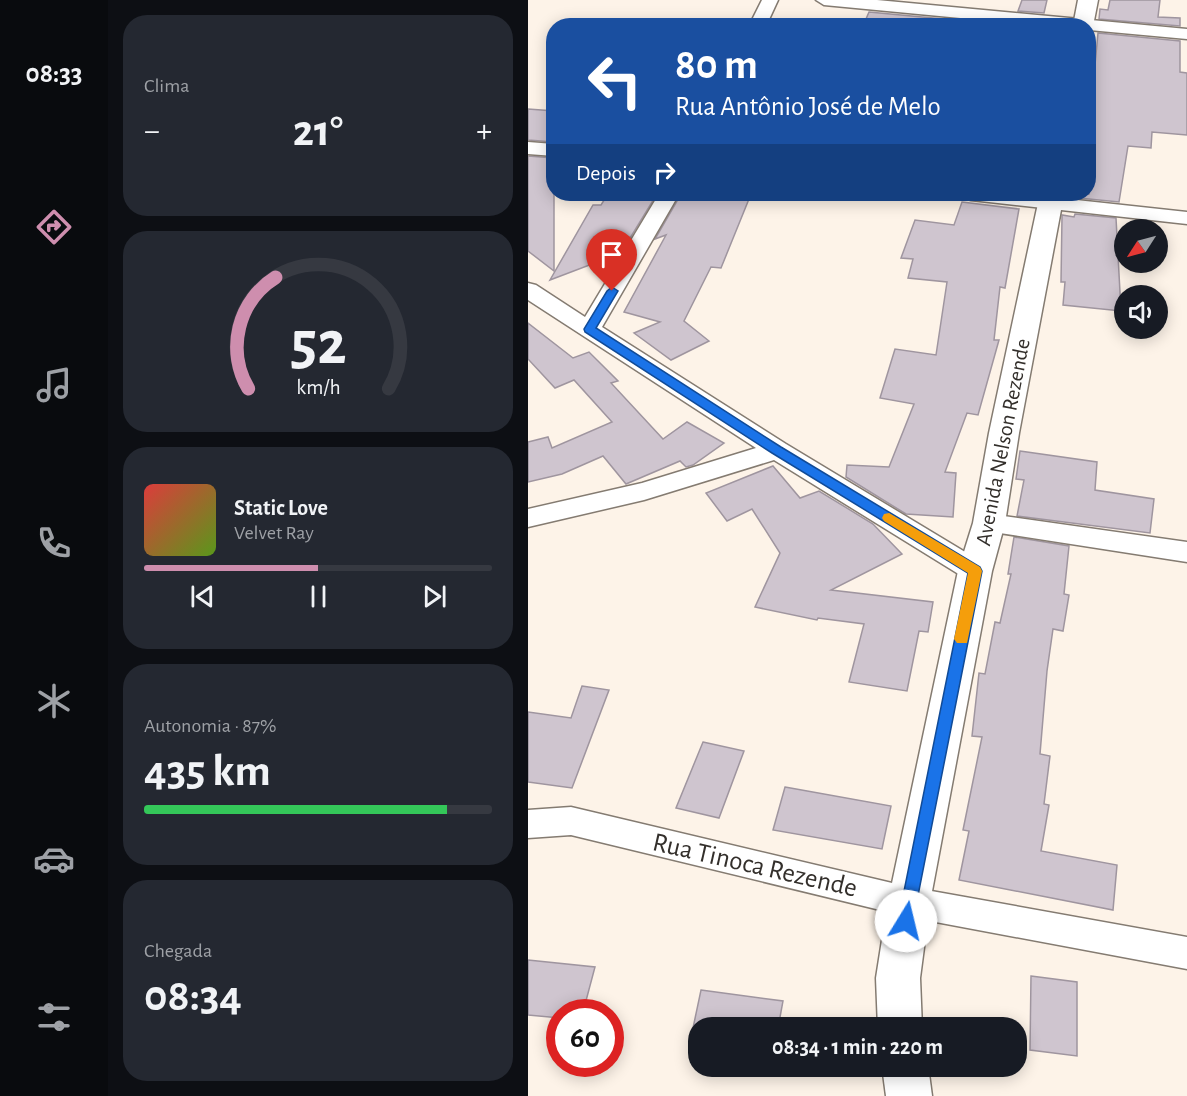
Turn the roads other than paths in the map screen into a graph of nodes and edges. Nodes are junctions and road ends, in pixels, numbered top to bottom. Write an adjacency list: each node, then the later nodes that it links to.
1 (770, 0): 4 (street)
2 (824, 0): 5 (street)
3 (1088, 0): 6 (main road)
4 (761, 18)
5 (1018, 18)
6 (1084, 18)
7 (1096, 25): 8 (street)
8 (1187, 34)
9 (528, 148): 10 (street)
10 (546, 149)
11 (665, 201): 16 (street)
12 (1050, 201): 19 (main road, Avenida Nelson Rezende)
13 (1071, 201): 14 (street)
14 (1187, 218)
15 (528, 290): 16 (street)
16 (590, 329): 17 (street)
17 (777, 450): 18 (street); 21 (street)
18 (528, 518)
19 (989, 523): 20 (street); 21 (main road, Avenida Nelson Rezende)
20 (1187, 552)
21 (975, 571): 23 (main road, Avenida Nelson Rezende)
22 (528, 824): 23 (street, Rua Tinoca Rezende)
23 (909, 902): 24 (street, Rua Tinoca Rezende); 25 (main road, Avenida Nelson Rezende)
24 (1187, 953)
25 (900, 1017)
26 (906, 1077): 27 (main road)
27 (909, 1096)

